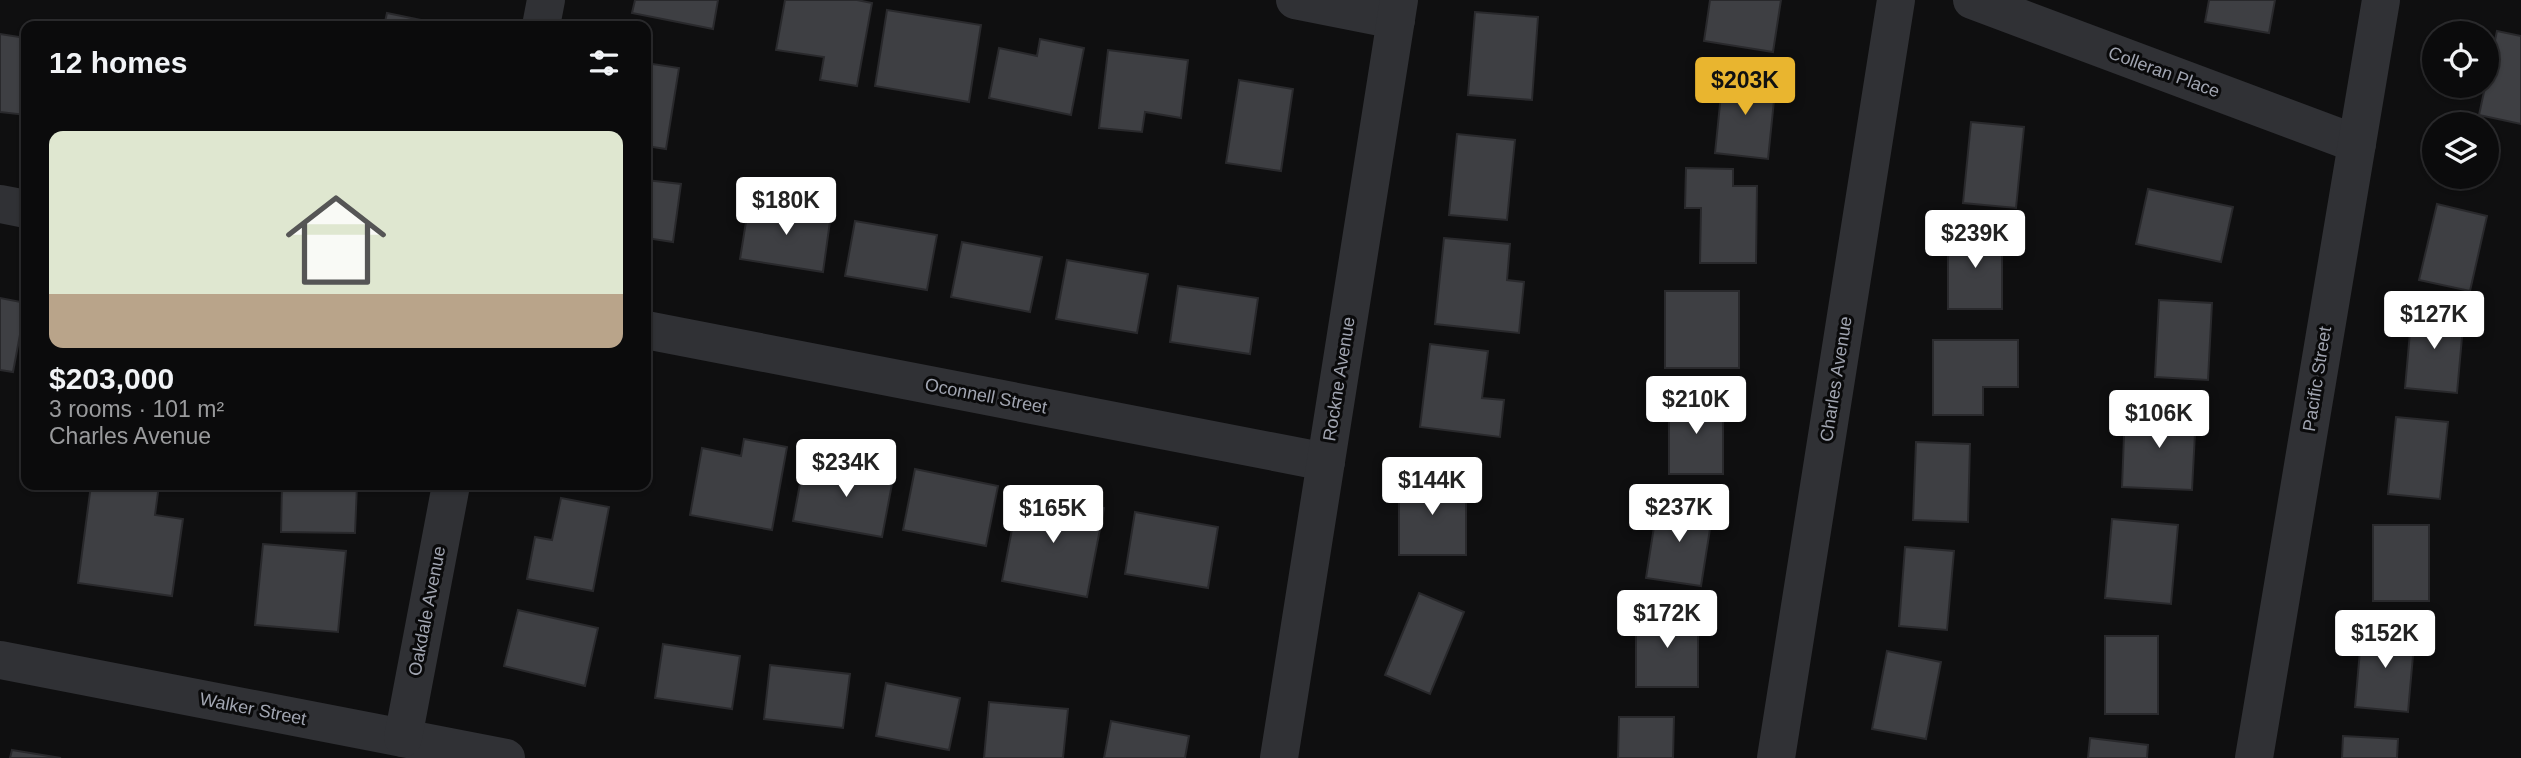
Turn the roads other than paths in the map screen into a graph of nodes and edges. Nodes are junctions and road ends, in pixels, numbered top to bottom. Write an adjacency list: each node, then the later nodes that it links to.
1 (546, 0): 7 (street)
2 (1294, 0): 6 (street)
3 (1896, 0): 19 (street, Charles Avenue)
4 (1972, 0): 8 (street, Colleran Place)
5 (2381, 0): 8 (street, Pacific Street)
6 (1397, 10): 12 (street, Rockne Avenue)
7 (542, 21)
8 (2357, 144): 20 (street, Pacific Street)
9 (0, 204): 10 (street)
10 (21, 208)
11 (651, 331): 12 (street, Oconnell Street)
12 (1326, 463): 18 (street, Rockne Avenue)
13 (450, 490): 15 (street, Oakdale Avenue)
14 (0, 660): 15 (street, Walker Street)
15 (403, 738): 16 (street, Walker Street)
16 (447, 752): 17 (street, Walker Street)
17 (506, 758)
18 (1279, 758)
19 (1776, 758)
20 (2254, 758)

